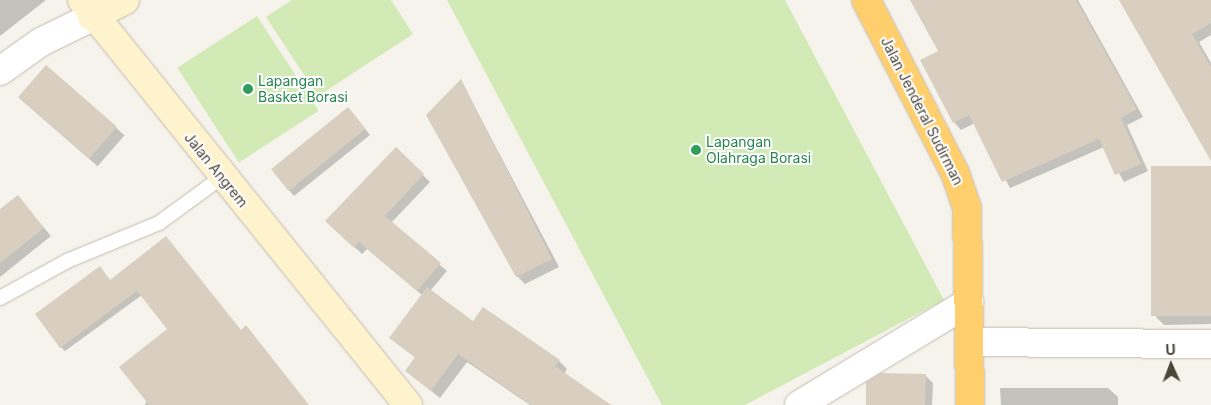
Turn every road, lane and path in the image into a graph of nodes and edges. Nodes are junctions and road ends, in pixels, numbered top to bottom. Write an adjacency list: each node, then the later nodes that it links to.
1 (126, 0): 3 (street)
2 (866, 0): 7 (highway, Jalan Jenderal Sudirman)
3 (87, 9): 4 (street); 5 (street, Jalan Angrem)
4 (0, 71)
5 (222, 177): 6 (lane); 10 (street, Jalan Angrem)
6 (0, 298)
7 (969, 302): 8 (highway, Jalan Jenderal Sudirman); 11 (street)
8 (970, 342): 9 (street); 12 (highway, Jalan Jenderal Sudirman)
9 (1211, 344)
10 (408, 405)
11 (799, 405)
12 (970, 405)

